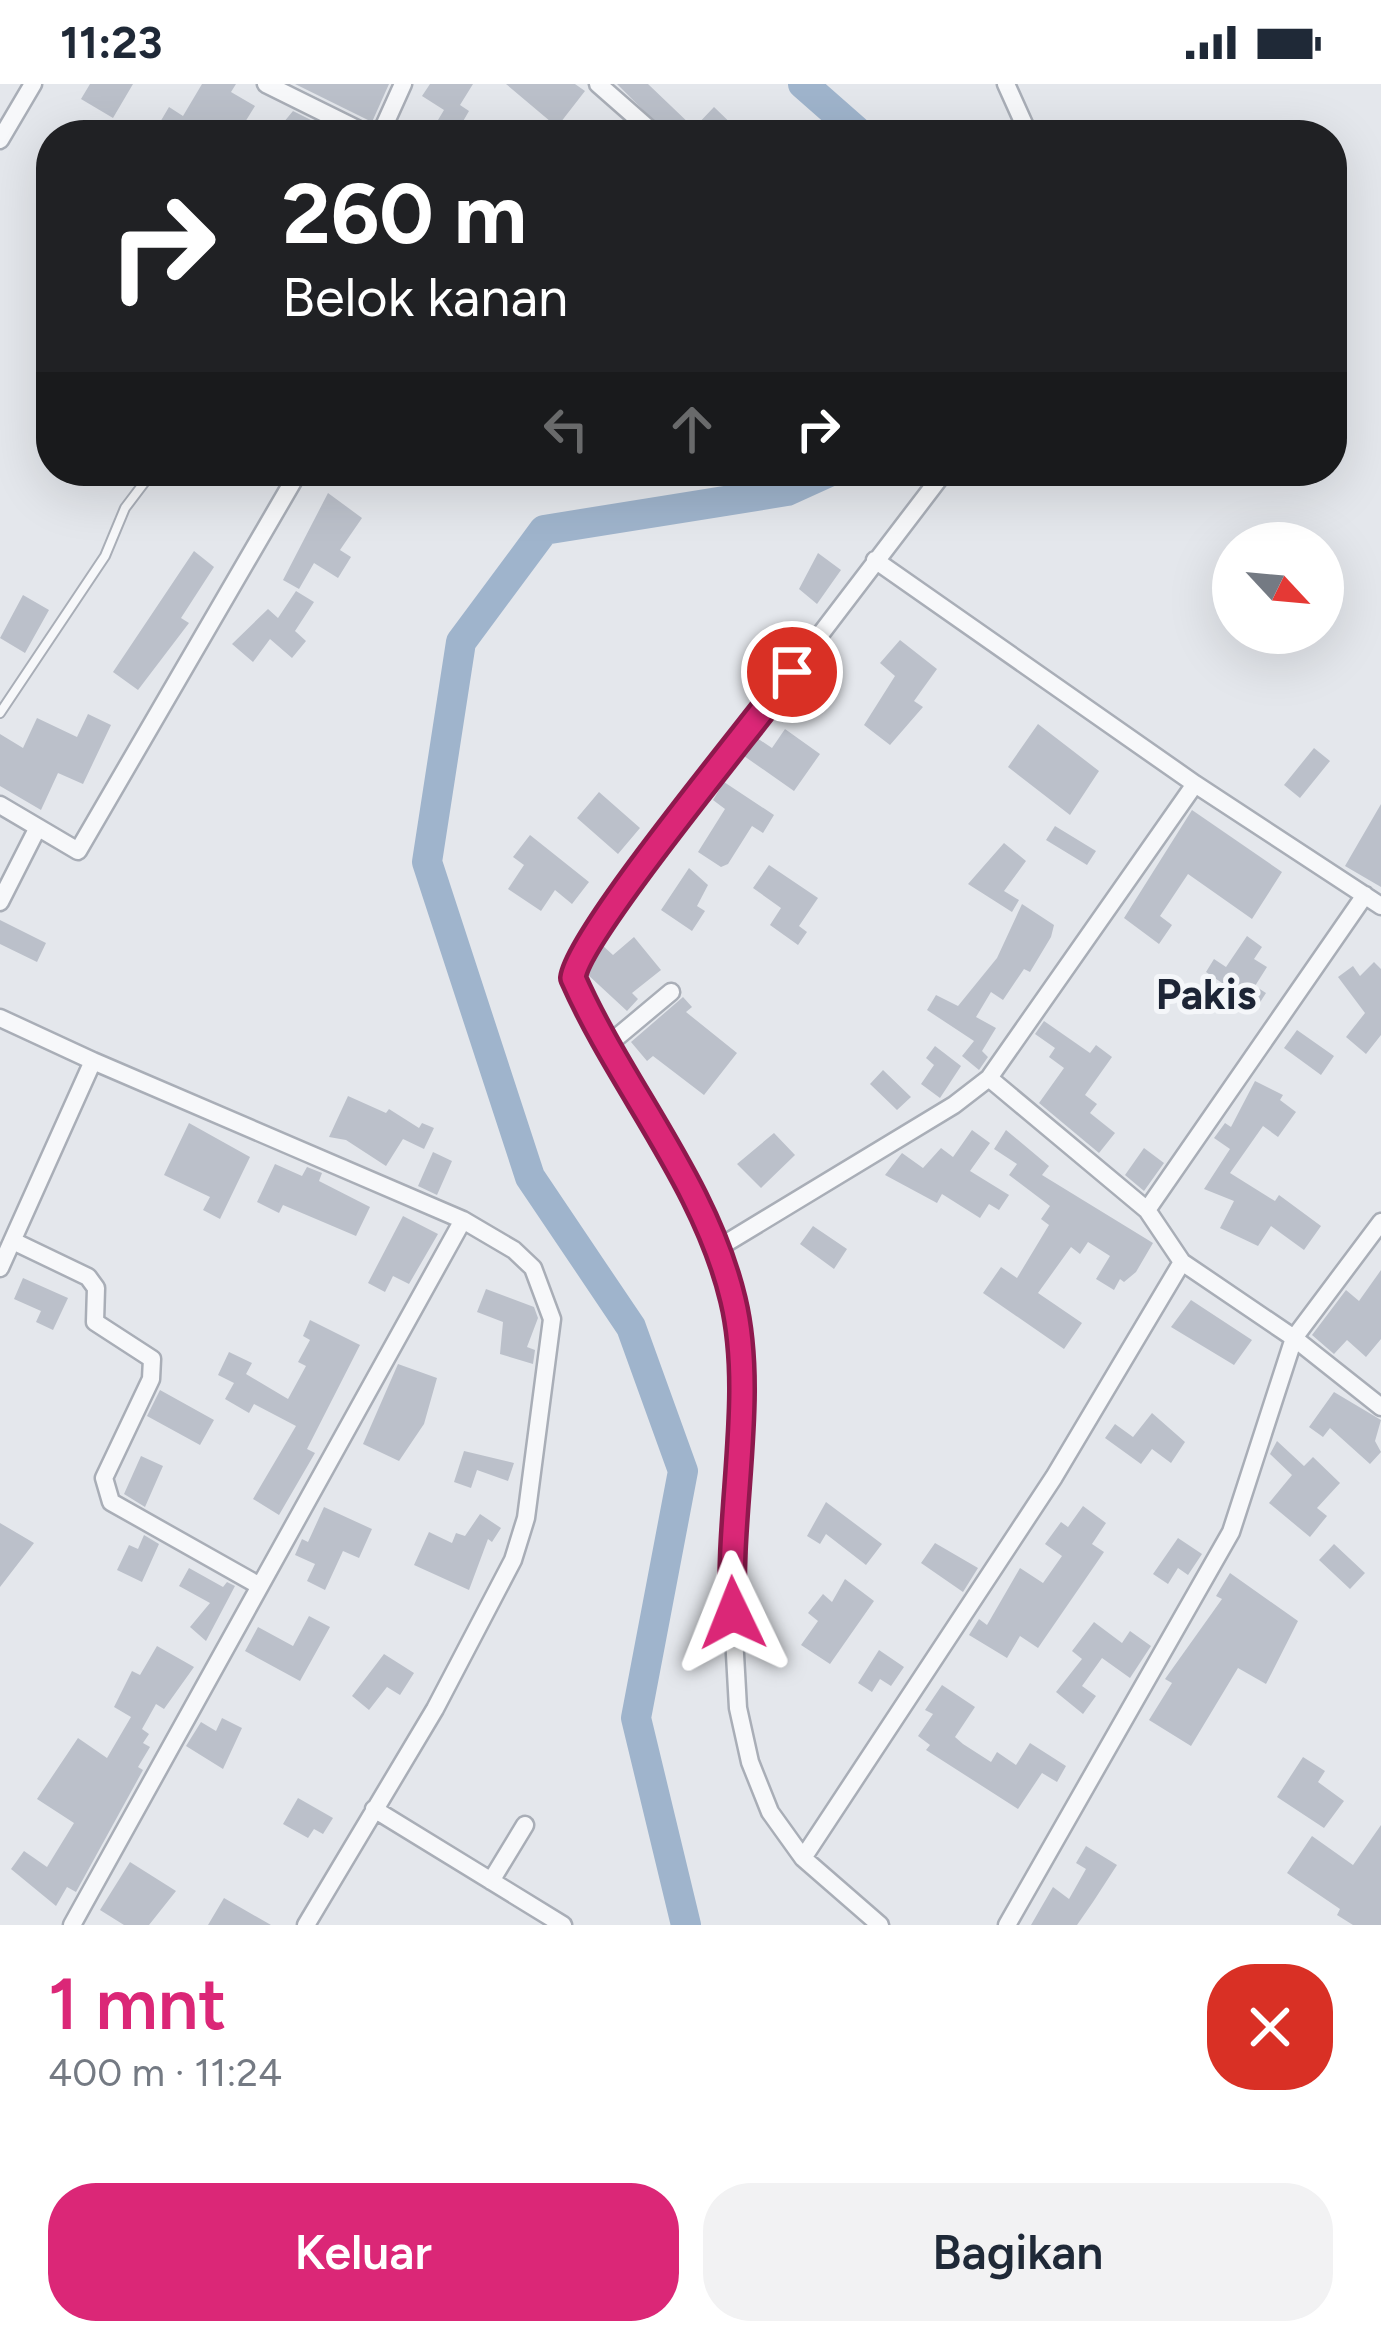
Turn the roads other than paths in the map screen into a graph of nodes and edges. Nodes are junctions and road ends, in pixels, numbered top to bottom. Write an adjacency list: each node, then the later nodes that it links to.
1 (33, 84): 10 (street)
2 (266, 84): 6 (street)
3 (403, 84): 7 (street)
4 (598, 84): 8 (street)
5 (1006, 84): 9 (street)
6 (339, 120)
7 (387, 120)
8 (639, 120)
9 (1022, 120)
10 (0, 140)
11 (142, 486): 15 (lane)
12 (290, 486): 18 (street)
13 (933, 486): 14 (street)
14 (875, 560): 16 (street); 23 (street)
15 (0, 713)
16 (1195, 784): 19 (street); 25 (street)
17 (0, 805): 18 (street)
18 (36, 830): 20 (street)
19 (1373, 901): 26 (street)
20 (0, 902)
21 (670, 992): 23 (street)
22 (0, 1018): 24 (street)
23 (610, 1043): 30 (street)
24 (93, 1061): 27 (street); 29 (street)
25 (989, 1078): 26 (street); 30 (street)
26 (1148, 1210): 31 (street)
27 (463, 1220): 35 (street); 36 (street)
28 (1381, 1222): 33 (street)
29 (8, 1244): 32 (street); 35 (street)
30 (718, 1248): 38 (street)
31 (1182, 1262): 33 (street); 38 (street)
32 (0, 1268)
33 (1294, 1338): 34 (street); 44 (street)
34 (1381, 1407)
35 (260, 1586): 40 (street)
36 (374, 1809): 39 (street); 41 (street)
37 (525, 1825): 39 (street)
38 (802, 1858): 43 (street)
39 (491, 1881): 42 (street)
40 (72, 1925)
41 (306, 1925)
42 (563, 1925)
43 (880, 1925)
44 (1007, 1925)

